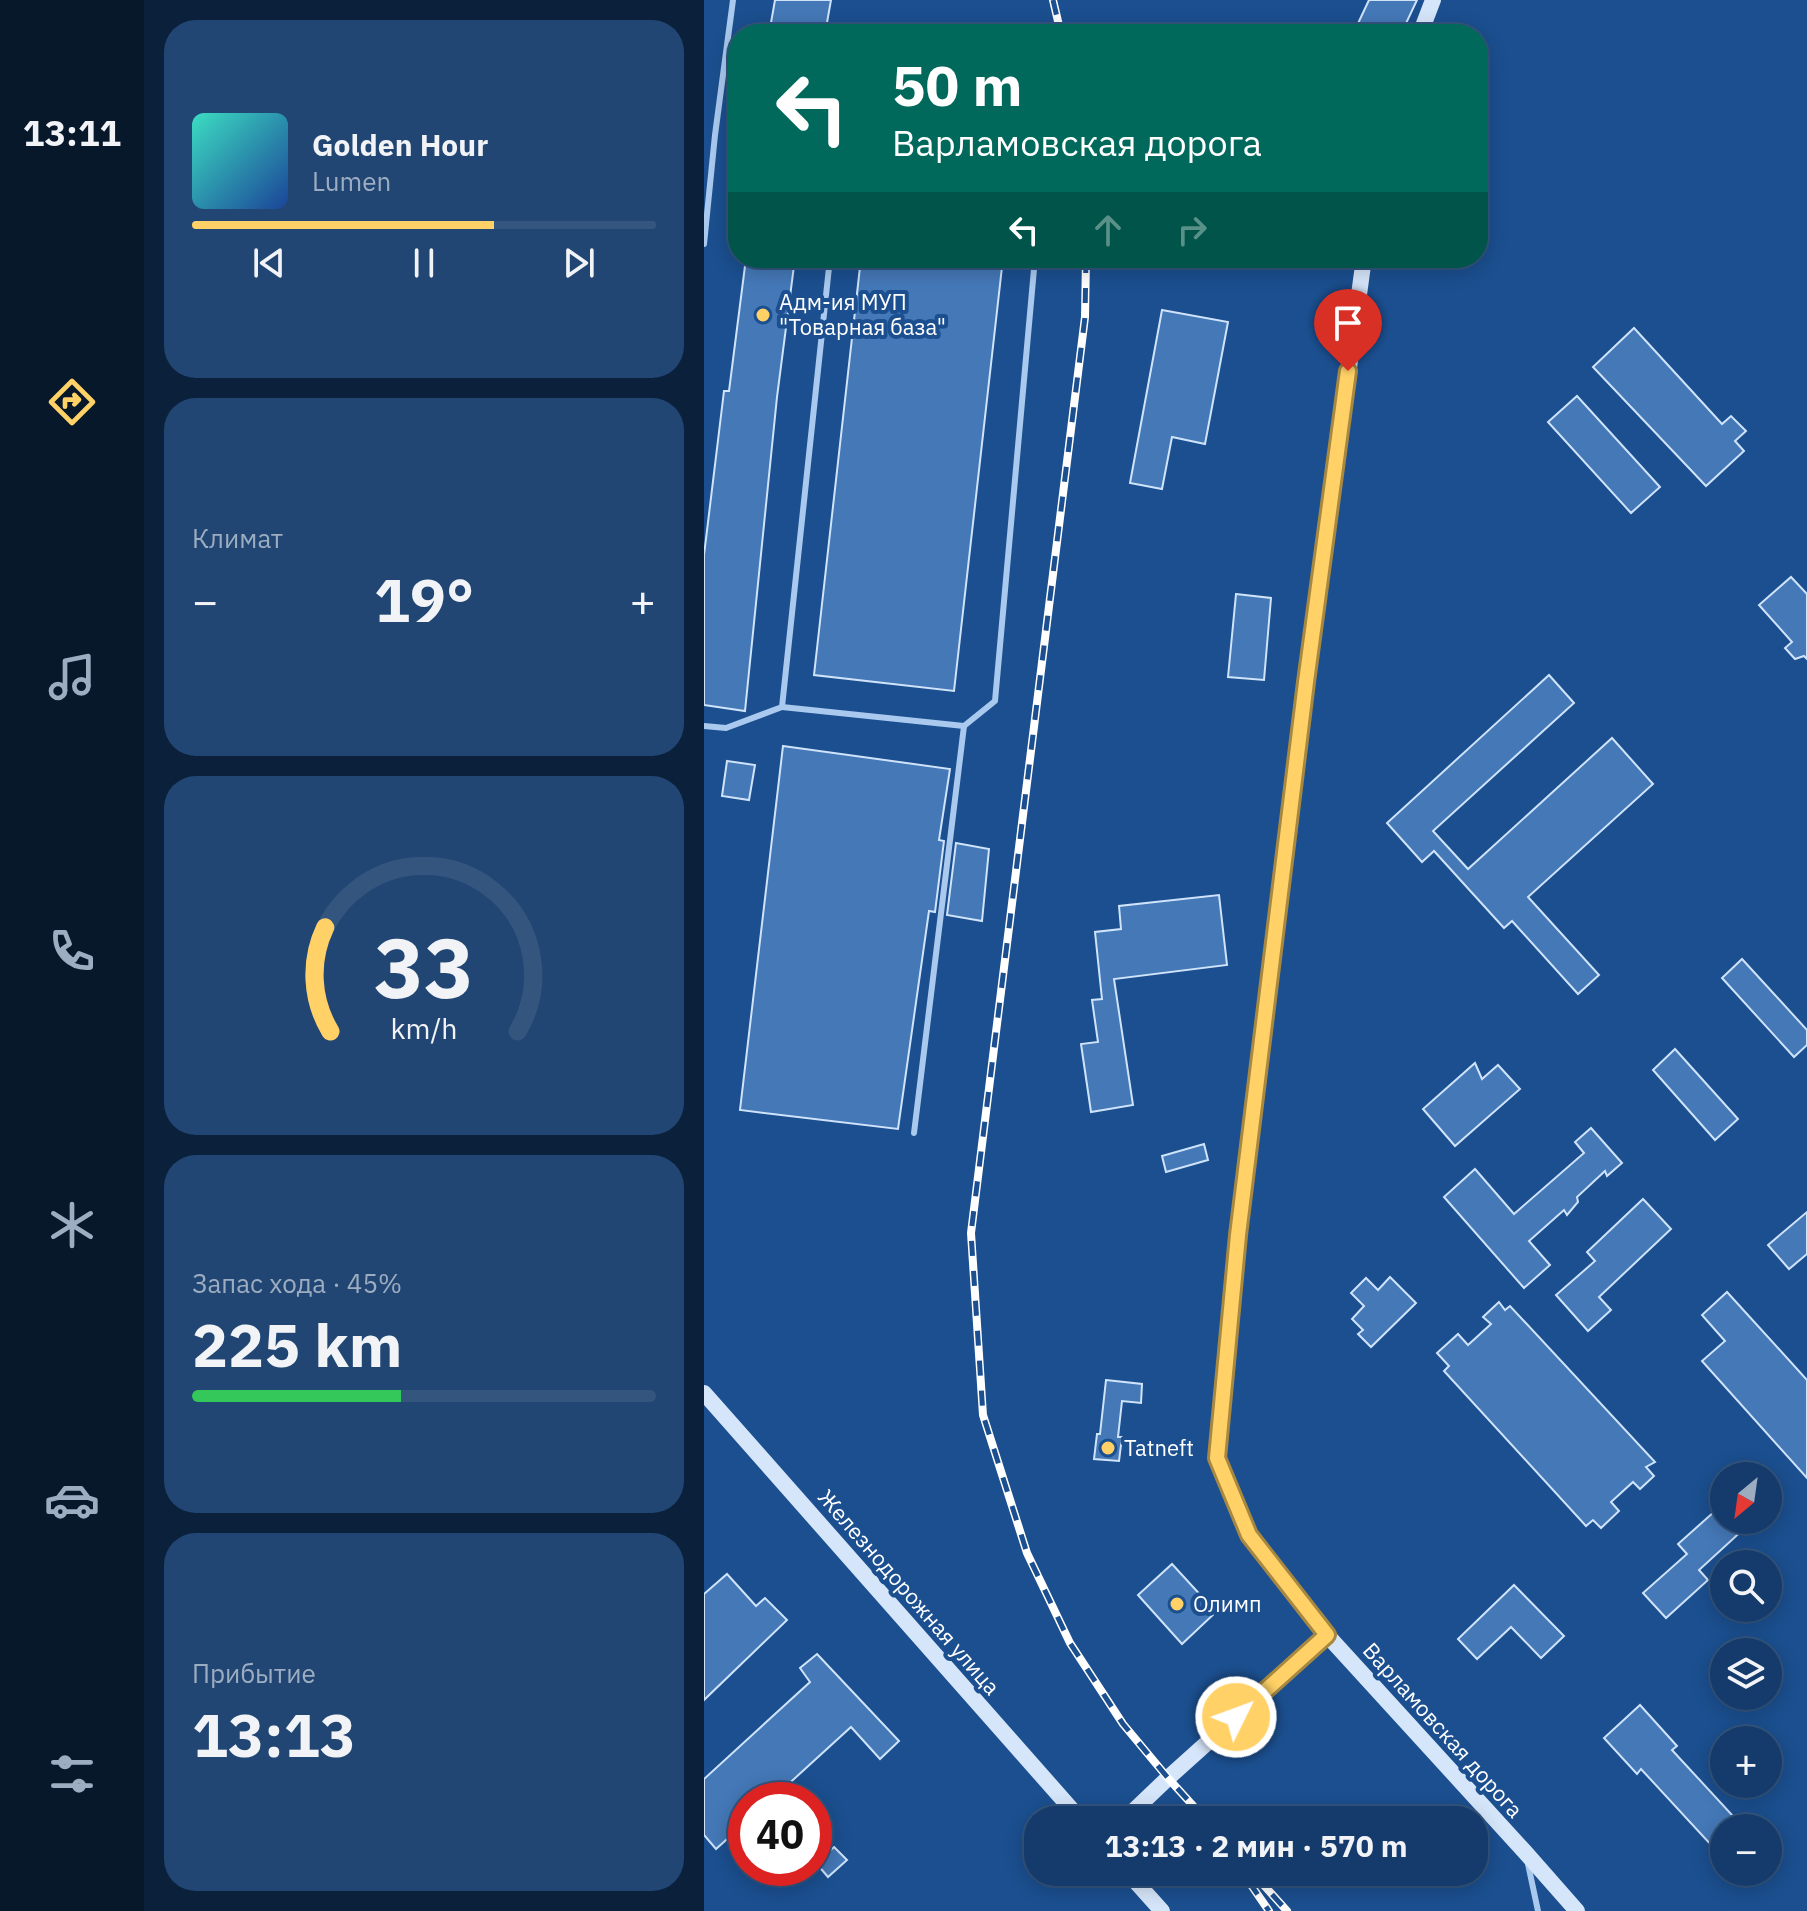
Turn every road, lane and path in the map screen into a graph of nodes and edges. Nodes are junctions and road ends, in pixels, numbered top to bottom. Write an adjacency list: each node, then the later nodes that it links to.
1 (733, 0): 3 (lane)
2 (1433, 0): 4 (street)
3 (730, 24)
4 (1424, 24)
5 (728, 38): 6 (lane)
6 (704, 244)
7 (829, 268): 10 (lane)
8 (1034, 268): 12 (lane)
9 (1363, 268): 15 (street, Варламовская дорога)
10 (782, 707): 11 (lane); 12 (lane)
11 (704, 726)
12 (964, 726): 13 (lane)
13 (914, 1133)
14 (704, 1393): 16 (street, Железнодорожная улица)
15 (1327, 1635): 17 (street); 18 (street, Варламовская дорога)
16 (1069, 1806)
17 (1139, 1806)
18 (1525, 1852): 21 (lane); 22 (street, Варламовская дорога)
19 (1140, 1886): 20 (street)
20 (1162, 1911)
21 (1538, 1911)
22 (1577, 1911)

